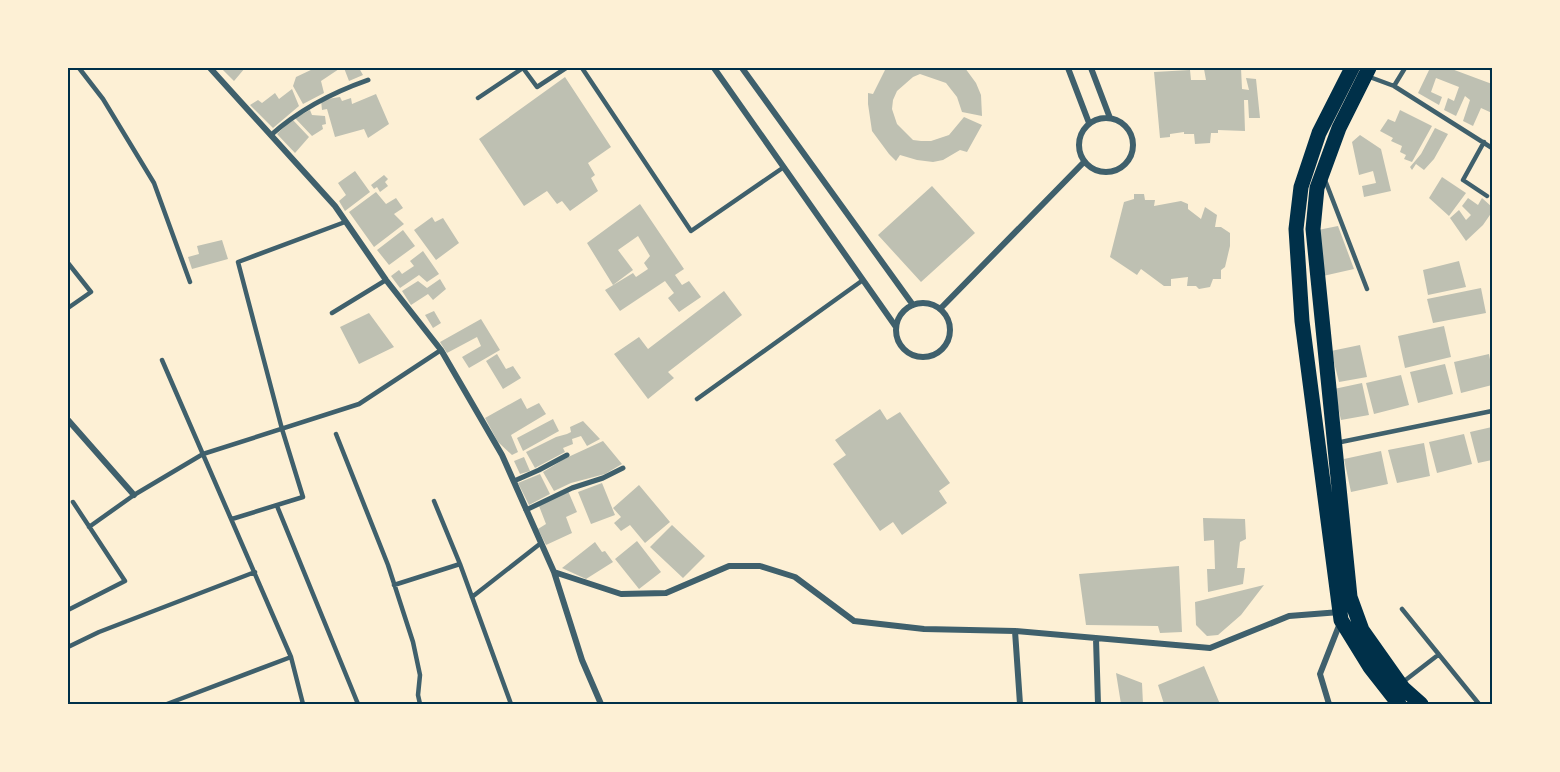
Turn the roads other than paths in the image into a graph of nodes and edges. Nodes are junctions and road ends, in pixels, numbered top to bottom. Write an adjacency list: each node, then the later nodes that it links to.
1 (79, 68): 28 (lane)
2 (210, 68): 17 (street)
3 (523, 68): 4 (lane); 14 (lane)
4 (566, 68)
5 (582, 68): 21 (lane)
6 (714, 68): 21 (street)
7 (742, 68): 30 (street)
8 (1068, 68): 16 (street)
9 (1091, 68): 15 (street)
10 (1405, 68): 13 (lane)
11 (1362, 70): 13 (lane); 22 (main road); 62 (main road)
12 (368, 80): 17 (street)
13 (1394, 86): 18 (lane)
14 (478, 98)
15 (1110, 118): 16 (street); 20 (street)
16 (1089, 123): 20 (street)
17 (271, 135): 24 (street)
18 (1484, 142): 19 (lane); 23 (lane)
19 (1492, 147)
20 (1084, 162): 32 (street)
21 (784, 167): 27 (street)
22 (1322, 174): 29 (lane); 42 (main road)
23 (1487, 196)
24 (345, 222): 26 (street); 40 (lane)
25 (68, 263): 31 (lane)
26 (386, 280): 33 (lane); 35 (street)
27 (863, 280): 34 (street); 37 (lane)
28 (190, 282)
29 (1367, 290)
30 (913, 304): 32 (street); 34 (street)
31 (68, 308)
32 (940, 309): 34 (street)
33 (332, 314)
34 (896, 327)
35 (441, 350): 40 (lane); 46 (street)
36 (162, 360): 43 (lane)
37 (697, 399)
38 (1492, 411): 42 (lane)
39 (68, 420): 47 (street)
40 (282, 429): 43 (lane); 50 (lane)
41 (336, 435): 58 (lane)
42 (1335, 444): 68 (main road)
43 (203, 454): 47 (lane); 52 (lane)
44 (567, 455): 46 (street)
45 (623, 468): 51 (street)
46 (514, 481): 51 (street)
47 (134, 495): 53 (lane)
48 (434, 501): 55 (lane)
49 (73, 502): 53 (lane)
50 (277, 506): 52 (lane); 72 (lane)
51 (526, 510): 54 (street)
52 (232, 519): 56 (lane)
53 (89, 527): 61 (lane)
54 (541, 543): 57 (street); 59 (lane)
55 (460, 564): 58 (lane); 59 (lane)
56 (255, 572): 65 (lane); 67 (lane)
57 (554, 572): 63 (street); 75 (street)
58 (394, 585): 73 (lane)
59 (472, 597): 74 (lane)
60 (1402, 609): 66 (lane)
61 (68, 610)
62 (1341, 616): 64 (street); 78 (street); 79 (main road)
63 (1015, 631): 64 (street); 76 (street)
64 (1096, 639): 77 (street)
65 (68, 647)
66 (1438, 655): 68 (lane); 81 (lane)
67 (291, 657): 69 (lane); 71 (lane)
68 (1400, 683): 80 (main road)
69 (178, 702): 70 (lane)
70 (167, 705)
71 (303, 705)
72 (358, 705)
73 (420, 705)
74 (511, 705)
75 (601, 705)
76 (1020, 705)
77 (1098, 705)
78 (1329, 705)
79 (1400, 705)
80 (1421, 705)
81 (1479, 705)

